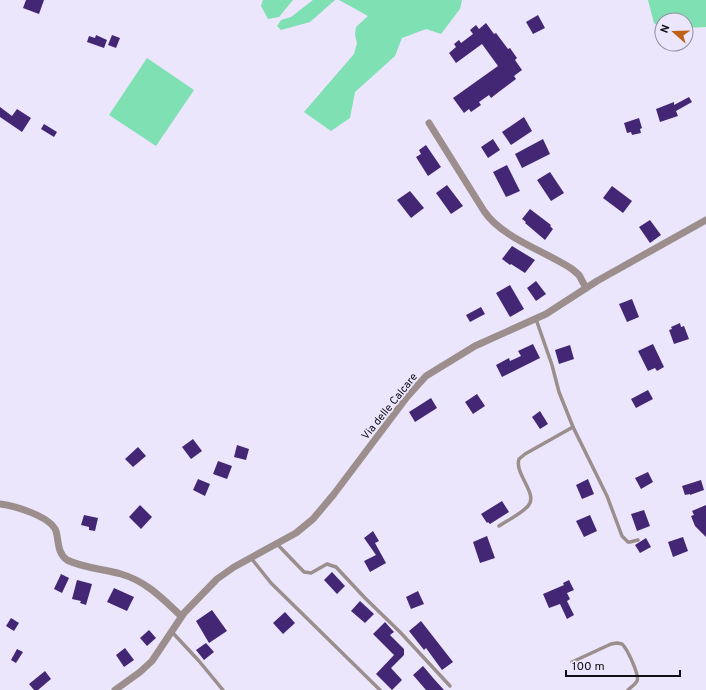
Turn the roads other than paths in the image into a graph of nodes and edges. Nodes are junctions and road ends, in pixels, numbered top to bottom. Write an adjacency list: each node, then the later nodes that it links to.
1 (429, 123): 3 (street)
2 (706, 220): 3 (street, Via delle Calcare)
3 (586, 288): 4 (street, Via delle Calcare)
4 (536, 319): 5 (lane); 9 (street, Via delle Calcare)
5 (573, 427): 7 (lane); 8 (lane)
6 (0, 504): 11 (street)
7 (499, 526)
8 (638, 540)
9 (277, 544): 10 (street, Via delle Calcare); 14 (lane)
10 (250, 558): 11 (street, Via delle Calcare); 17 (lane)
11 (181, 616): 12 (street, Via delle Calcare)
12 (172, 632): 15 (street, Via delle Calcare); 16 (lane)
13 (572, 662): 18 (lane)
14 (450, 686)
15 (115, 690)
16 (223, 690)
17 (380, 690)
18 (628, 690)

